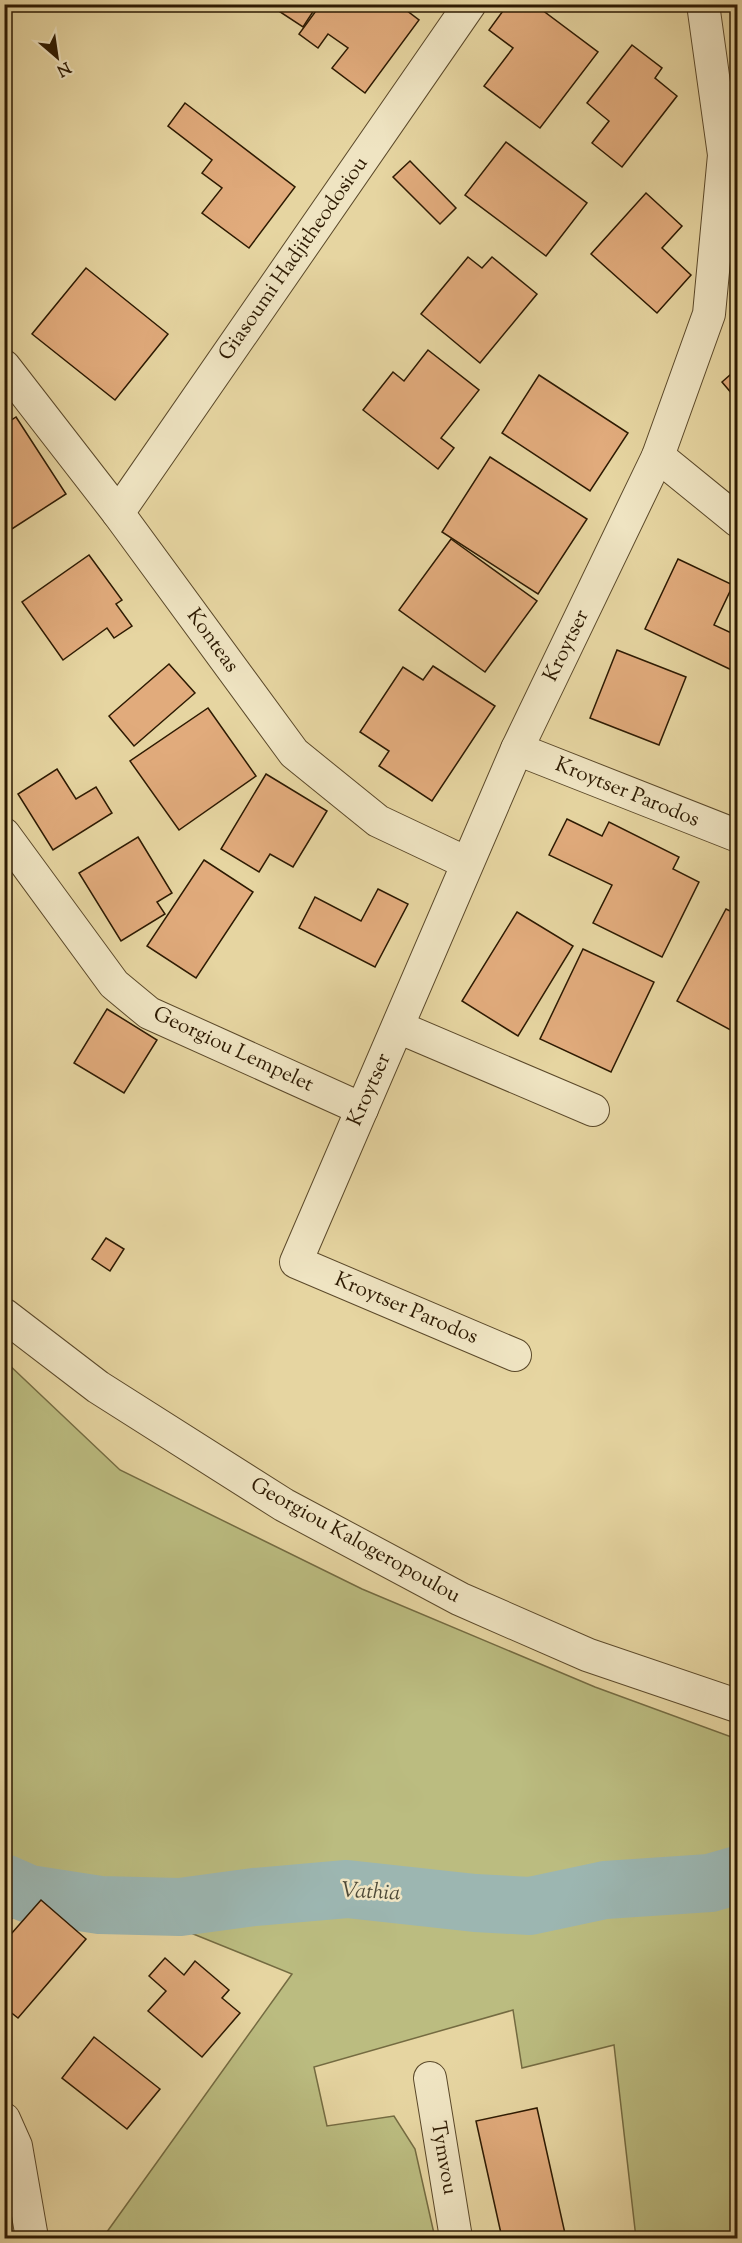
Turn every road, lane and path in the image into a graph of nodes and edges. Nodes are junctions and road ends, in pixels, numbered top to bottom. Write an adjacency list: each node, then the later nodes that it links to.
1 (470, 4): 6 (street, Giasoumi Hadjitheodosiou)
2 (703, 4): 3 (street, Kroytser)
3 (731, 153): 5 (street, Kroytser)
4 (4, 366): 6 (street, Konteas)
5 (658, 456): 7 (street); 8 (street, Kroytser)
6 (118, 513): 11 (street, Konteas)
7 (738, 521)
8 (517, 749): 10 (street, Kroytser Parodos); 11 (street, Kroytser)
9 (4, 834): 13 (street, Georgiou Lempelet)
10 (738, 836)
11 (467, 863): 12 (street, Kroytser)
12 (398, 1027): 13 (street, Kroytser); 14 (street)
13 (362, 1109): 15 (street, Kroytser)
14 (593, 1110)
15 (297, 1262): 17 (street, Kroytser Parodos)
16 (4, 1316): 18 (street, Georgiou Kalogeropoulou)
17 (514, 1355)
18 (738, 1706)
19 (430, 2078): 22 (street, Tymvou)
20 (4, 2119): 21 (street)
21 (33, 2238)
22 (456, 2238)

